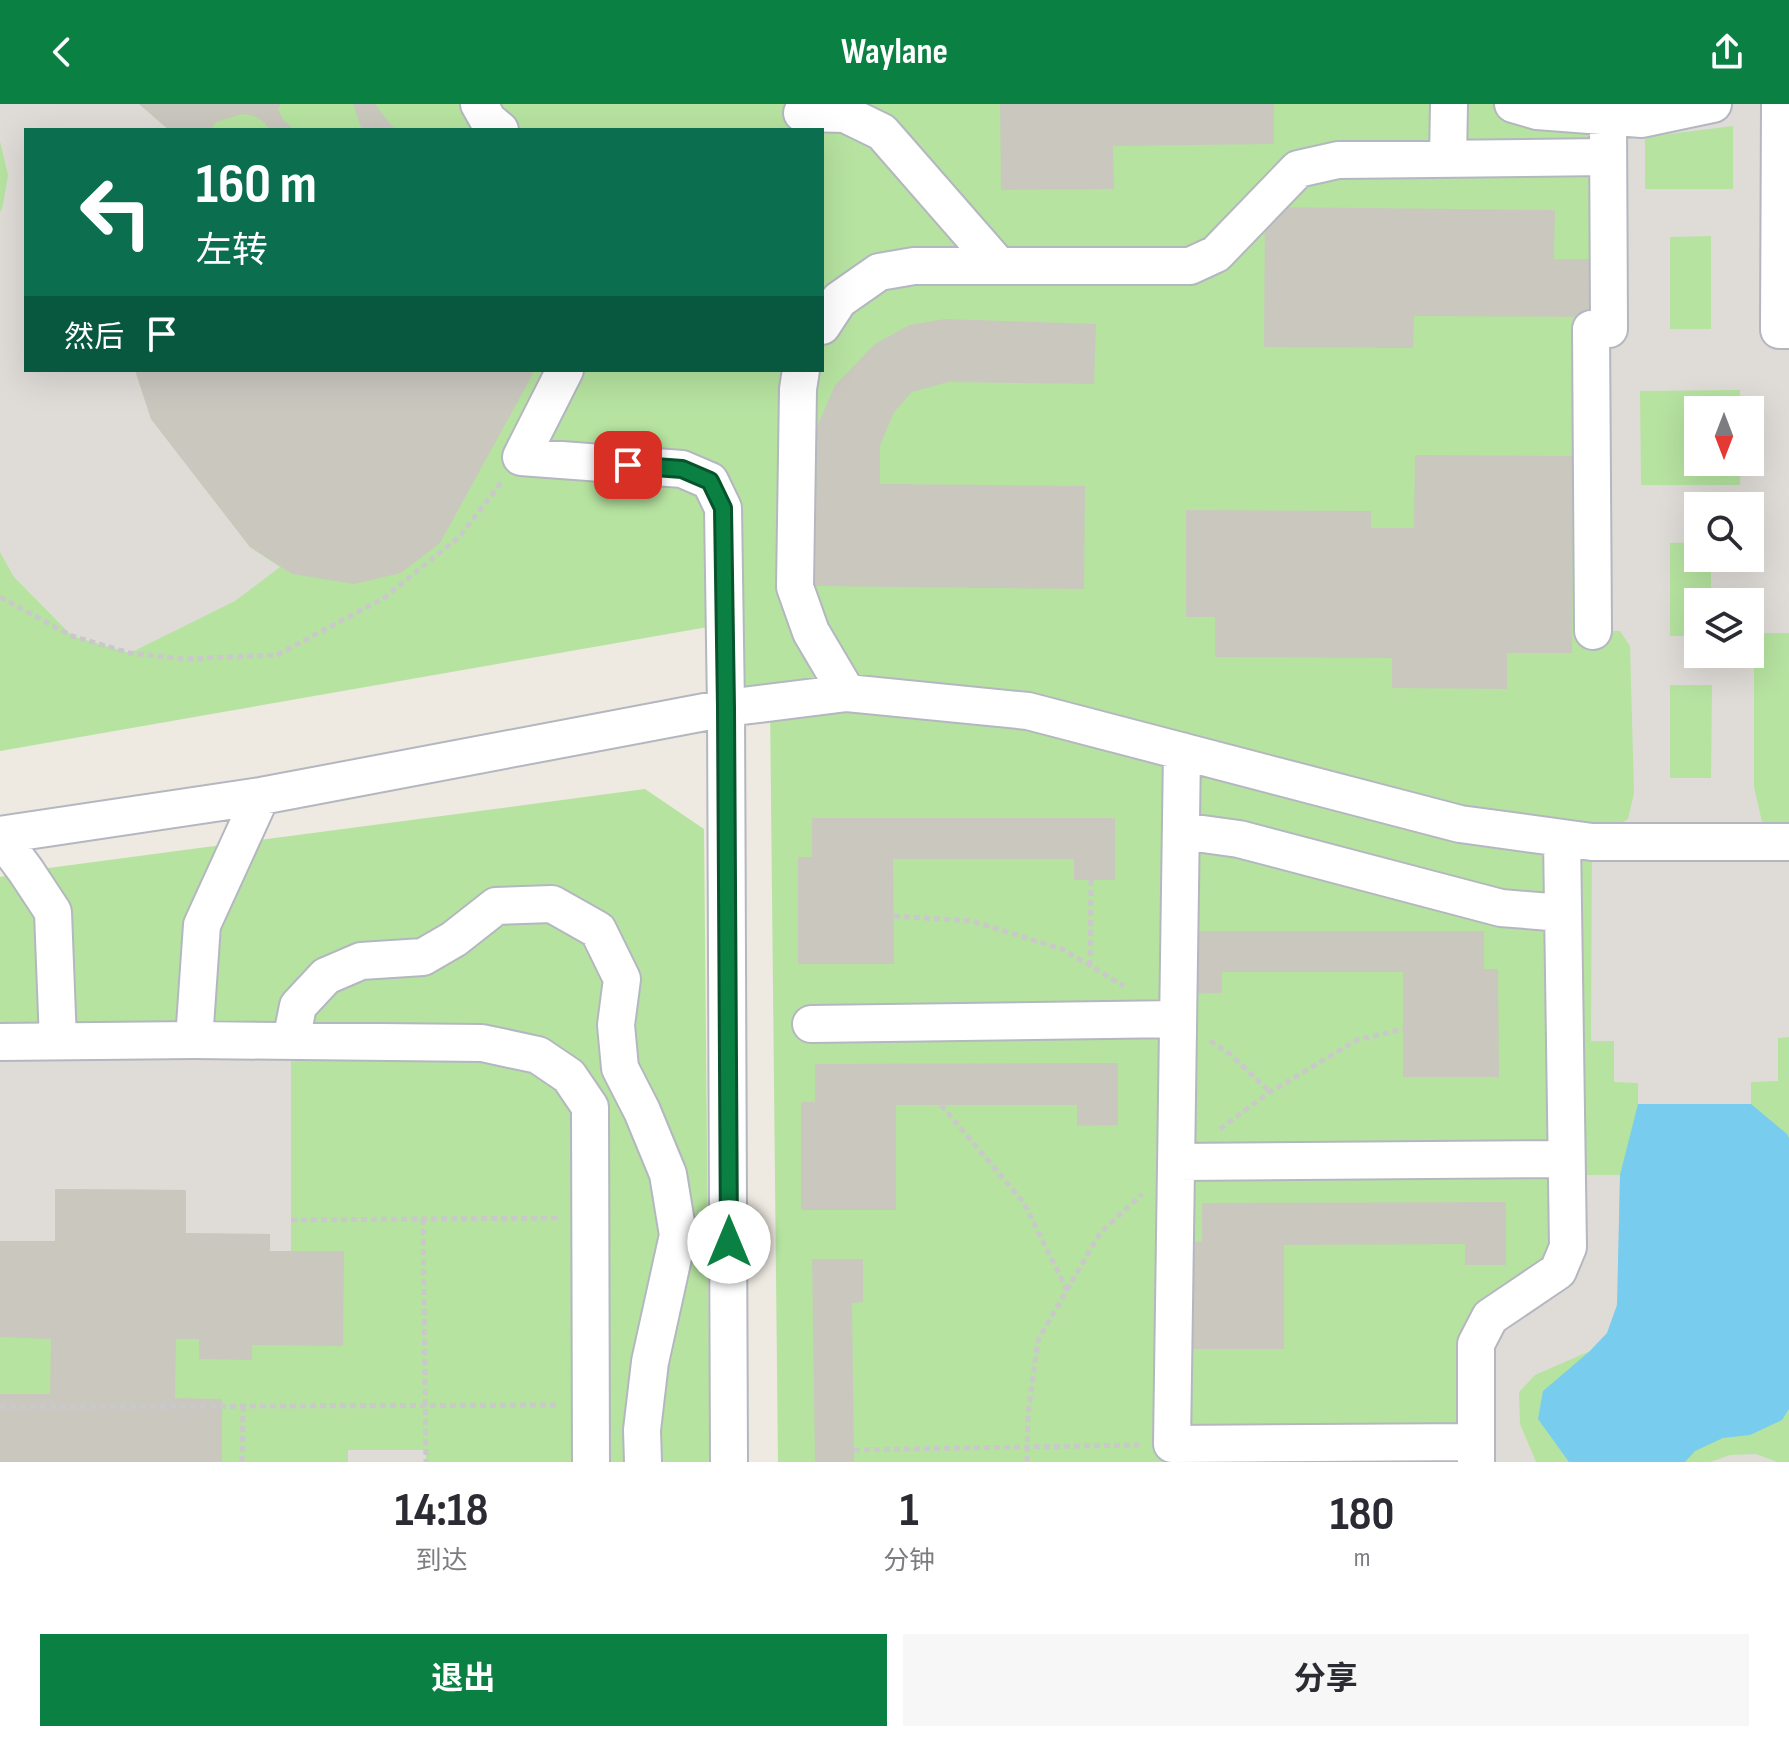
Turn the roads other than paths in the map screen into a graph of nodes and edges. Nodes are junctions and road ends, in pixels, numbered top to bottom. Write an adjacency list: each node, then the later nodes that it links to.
1 (479, 104): 8 (street)
2 (1449, 104): 11 (street)
3 (1513, 104): 7 (street)
4 (1713, 104): 7 (street)
5 (1780, 104): 9 (street)
6 (796, 116): 12 (street)
7 (1608, 116): 10 (street)
8 (498, 128)
9 (1785, 149): 14 (street)
10 (1608, 157): 11 (street); 17 (street)
11 (1448, 159): 12 (street)
12 (999, 266): 13 (street)
13 (824, 323)
14 (1789, 330)
15 (564, 372): 19 (street)
16 (801, 372): 18 (street)
17 (1593, 631)
18 (847, 693): 19 (street); 20 (street)
19 (726, 708): 21 (street); 38 (street)
20 (1182, 751): 22 (street); 24 (street)
21 (261, 796): 23 (street); 29 (street)
22 (1181, 831): 26 (street); 27 (street)
23 (0, 835): 30 (street)
24 (1562, 838): 25 (street); 26 (street)
25 (1789, 842)
26 (1562, 913): 33 (street)
27 (1178, 1019): 28 (street); 34 (street)
28 (811, 1024)
29 (194, 1040): 30 (street); 31 (street)
30 (58, 1041): 32 (street)
31 (291, 1041): 36 (street); 37 (street)
32 (0, 1042)
33 (1566, 1159): 34 (street); 35 (street)
34 (1176, 1162): 35 (street)
35 (1476, 1452)
36 (591, 1462)
37 (643, 1462)
38 (729, 1462)

